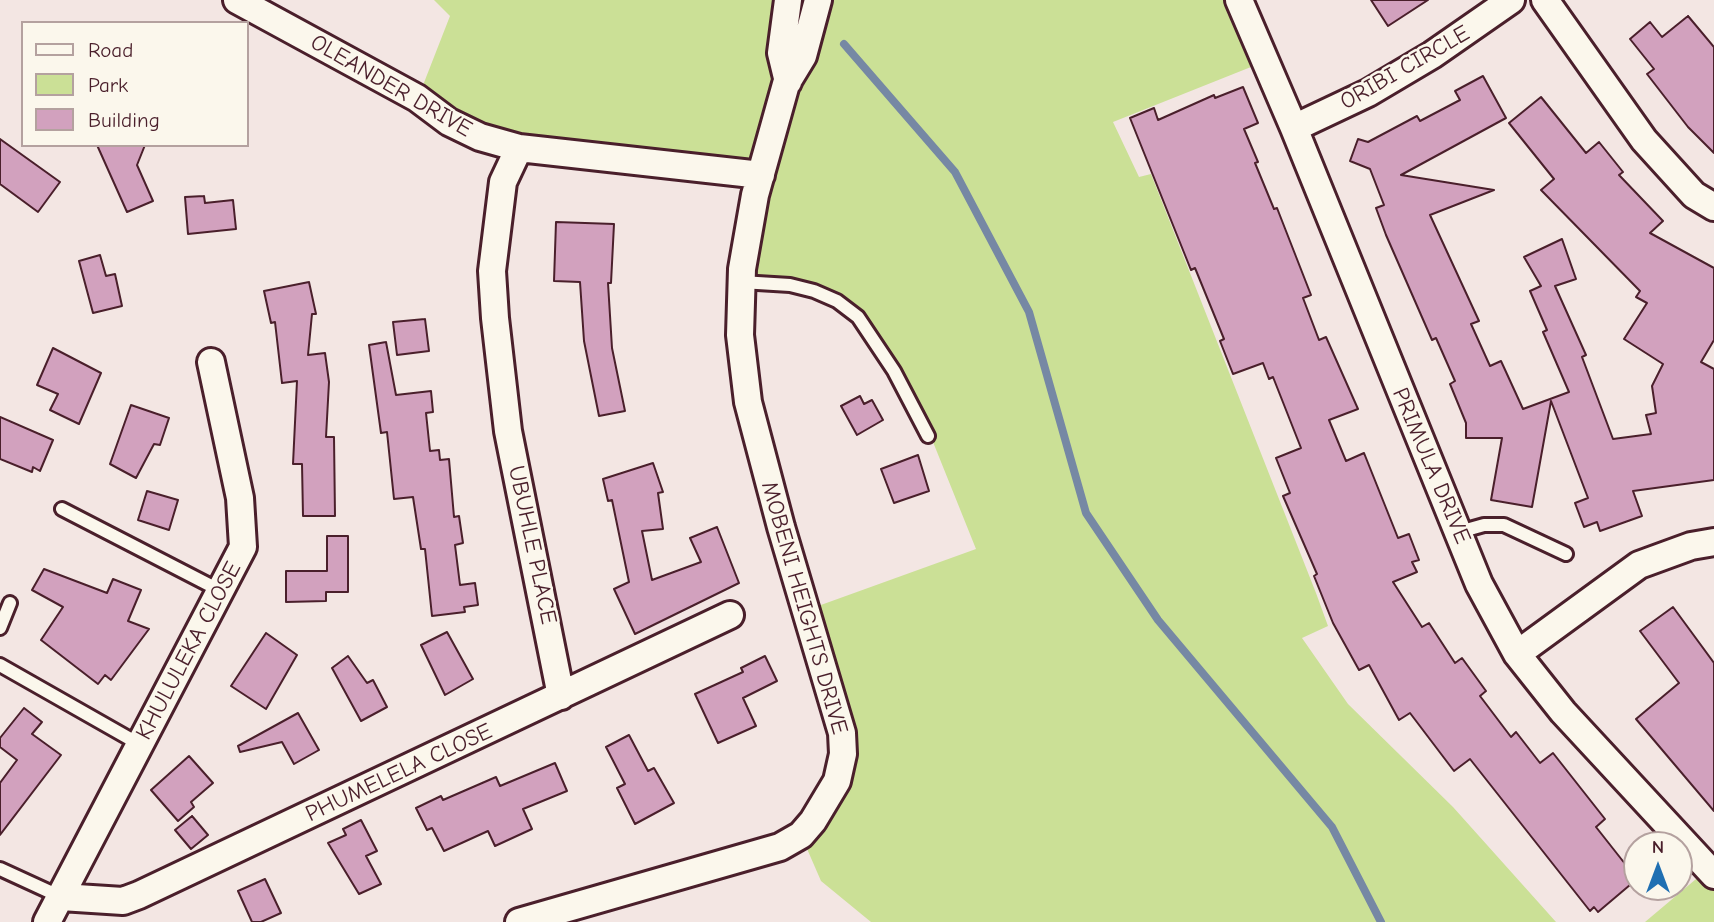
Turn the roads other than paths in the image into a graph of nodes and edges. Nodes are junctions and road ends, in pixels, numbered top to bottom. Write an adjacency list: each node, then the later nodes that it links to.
1 (237, 0): 9 (street, OLEANDER DRIVE)
2 (788, 0): 7 (street, MOBENI HEIGHTS DRIVE)
3 (818, 0): 7 (street, MOBENI HEIGHTS DRIVE)
4 (1239, 0): 8 (street, PRIMULA DRIVE)
5 (1511, 0): 8 (street, ORIBI CIRCLE)
6 (1545, 0): 11 (street)
7 (788, 82): 10 (street, MOBENI HEIGHTS DRIVE)
8 (1294, 128): 16 (street, PRIMULA DRIVE)
9 (519, 148): 10 (street, OLEANDER DRIVE); 25 (street, UBUHLE PLACE)
10 (761, 175): 12 (street, MOBENI HEIGHTS DRIVE)
11 (1714, 207)
12 (741, 282): 14 (lane); 31 (street, MOBENI HEIGHTS DRIVE)
13 (211, 362): 19 (street, KHULULEKA CLOSE)
14 (928, 436)
15 (62, 509): 19 (lane)
16 (1459, 532): 18 (lane); 23 (street, PRIMULA DRIVE)
17 (1714, 542): 23 (street)
18 (1566, 554)
19 (220, 591): 26 (street, KHULULEKA CLOSE)
20 (10, 603): 22 (lane)
21 (730, 615): 25 (street, PHUMELELA CLOSE)
22 (0, 628)
23 (1517, 654): 28 (street, PRIMULA DRIVE)
24 (0, 665): 26 (lane)
25 (562, 696): 29 (street, PHUMELELA CLOSE)
26 (139, 744): 29 (street, KHULULEKA CLOSE)
27 (0, 869): 29 (lane)
28 (1714, 875)
29 (61, 897): 30 (street, KHULULEKA CLOSE)
30 (47, 922)
31 (519, 922)

